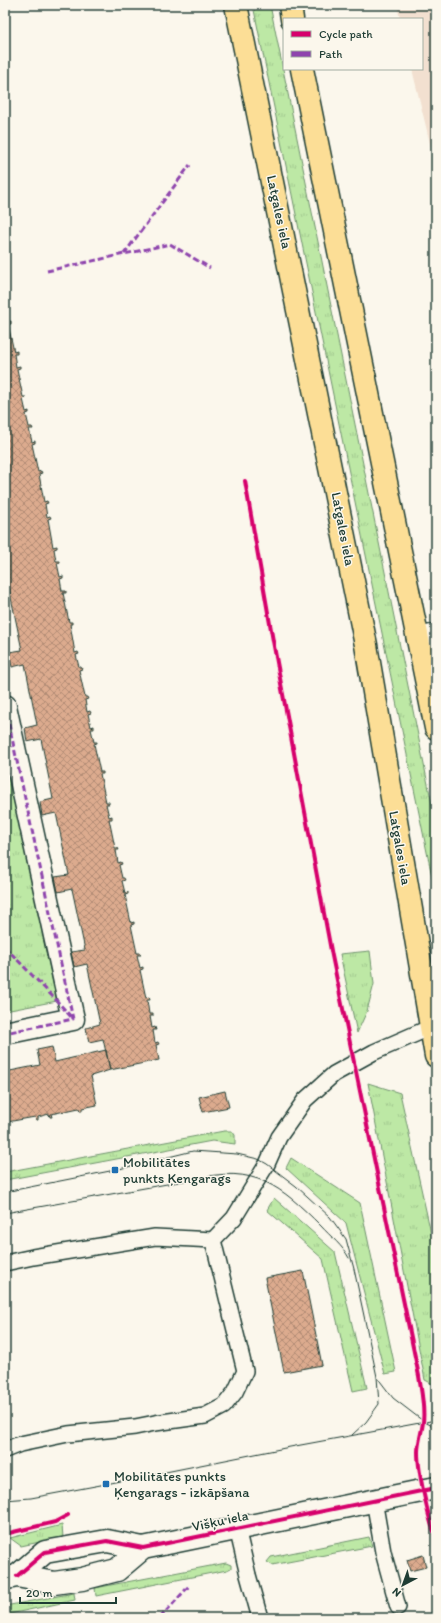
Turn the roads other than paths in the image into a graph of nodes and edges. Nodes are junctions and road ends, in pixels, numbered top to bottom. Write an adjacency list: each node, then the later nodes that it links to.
1 (236, 5): 8 (highway, Latgales iela)
2 (290, 5): 3 (highway)
3 (292, 18)
4 (302, 70): 5 (highway)
5 (427, 637): 7 (highway)
6 (5, 706): 9 (street)
7 (436, 728)
8 (434, 1026): 10 (highway, Latgales iela); 11 (lane)
9 (5, 1033)
10 (436, 1056)
11 (213, 1240): 12 (lane); 13 (lane)
12 (5, 1263)
13 (5, 1450)
14 (436, 1488): 15 (street, Višķu iela)
15 (374, 1500): 16 (street, Višķu iela); 19 (lane)
16 (237, 1528): 17 (street, Višķu iela); 20 (lane)
17 (143, 1548): 18 (street, Višķu iela); 18 (street, Višķu iela)
18 (11, 1577)
19 (398, 1606)
20 (260, 1618)

